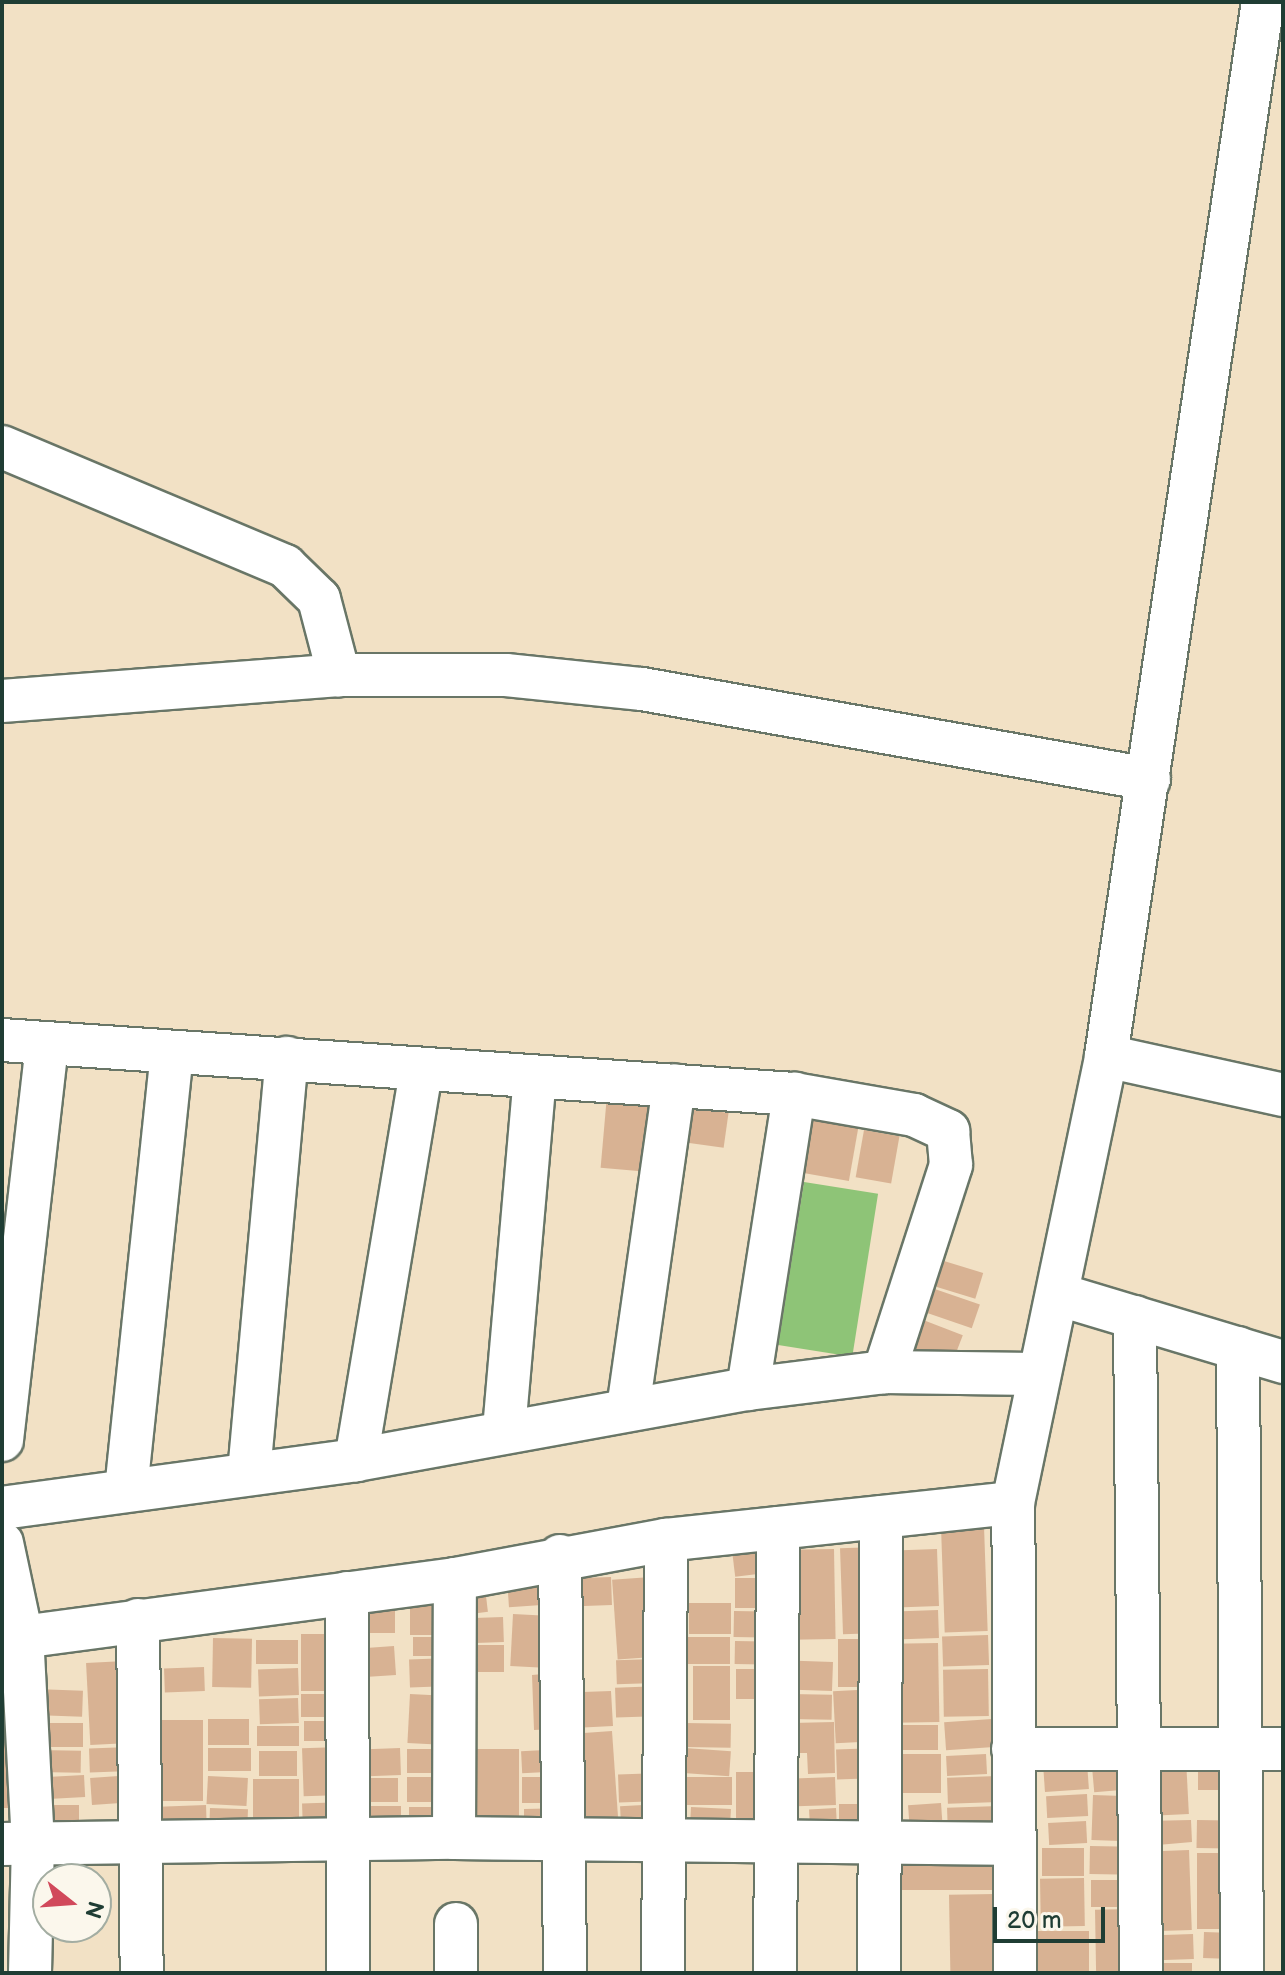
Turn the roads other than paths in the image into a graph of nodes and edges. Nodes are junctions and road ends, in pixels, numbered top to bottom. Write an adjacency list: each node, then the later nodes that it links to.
1 (1263, 2): 2 (street)
2 (1268, 84): 6 (street)
3 (2, 447): 4 (street)
4 (339, 675): 5 (street); 6 (street)
5 (2, 701)
6 (1149, 779): 10 (street)
7 (2, 1040): 8 (street)
8 (47, 1044): 9 (street); 26 (street)
9 (172, 1054): 11 (street); 29 (street)
10 (1106, 1056): 16 (street); 17 (street)
11 (287, 1058): 12 (street); 28 (street)
12 (421, 1072): 13 (street); 27 (street)
13 (535, 1077): 14 (street); 25 (street)
14 (674, 1085): 15 (street); 24 (street)
15 (794, 1094): 21 (street); 23 (street)
16 (1283, 1095)
17 (1060, 1295): 18 (street); 22 (street)
18 (1135, 1317): 19 (street); 42 (street)
19 (1238, 1348): 20 (street); 43 (street)
20 (1283, 1362)
21 (884, 1372): 22 (street); 23 (street)
22 (1035, 1374): 30 (street)
23 (748, 1389): 24 (street)
24 (628, 1409): 25 (street)
25 (504, 1430): 27 (street)
26 (2, 1440)
27 (356, 1460): 28 (street)
28 (249, 1473): 29 (street)
29 (126, 1490): 31 (street)
30 (1013, 1503): 32 (street); 41 (street)
31 (2, 1508)
32 (881, 1517): 33 (street); 51 (street)
33 (778, 1528): 34 (street); 50 (street)
34 (666, 1540): 36 (street); 48 (street)
35 (2, 1543): 40 (street)
36 (560, 1556): 37 (street); 47 (street)
37 (455, 1579): 38 (street); 46 (street)
38 (347, 1593): 39 (street); 45 (street)
39 (138, 1620): 40 (street); 49 (street)
40 (12, 1637): 52 (street)
41 (1013, 1749): 42 (street); 53 (street)
42 (1138, 1749): 43 (street); 64 (street)
43 (1238, 1749): 44 (street); 65 (street)
44 (1283, 1749)
45 (348, 1838): 46 (street); 49 (street); 57 (street)
46 (454, 1838): 47 (street)
47 (565, 1839): 48 (street); 59 (street)
48 (664, 1840): 50 (street); 60 (street)
49 (140, 1841): 52 (street); 56 (street)
50 (775, 1841): 51 (street); 61 (street)
51 (882, 1843): 53 (street); 62 (street)
52 (17, 1844): 55 (street)
53 (1013, 1844): 63 (street)
54 (456, 1924): 58 (street)
55 (30, 1973)
56 (142, 1973)
57 (348, 1973)
58 (456, 1973)
59 (565, 1973)
60 (663, 1973)
61 (775, 1973)
62 (879, 1973)
63 (1015, 1973)
64 (1141, 1973)
65 (1242, 1973)

